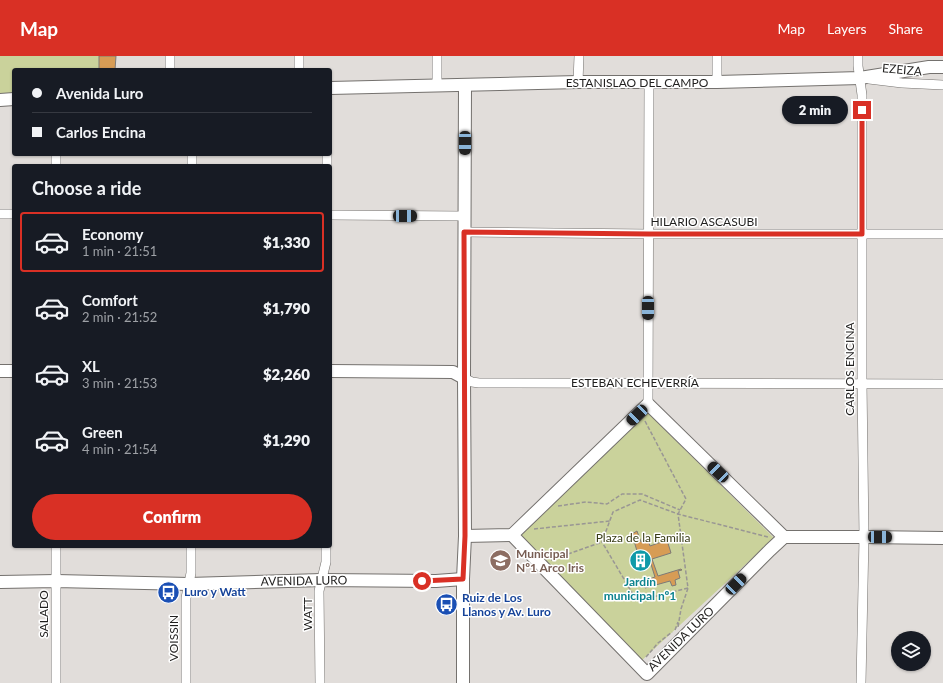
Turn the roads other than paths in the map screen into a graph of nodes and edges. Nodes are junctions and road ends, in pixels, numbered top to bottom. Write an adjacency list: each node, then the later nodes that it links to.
1 (170, 56): 8 (street)
2 (299, 56): 9 (street)
3 (437, 56): 14 (street)
4 (579, 56): 11 (street)
5 (717, 56): 13 (street)
6 (858, 56): 10 (street, CARLOS ENCINA)
7 (943, 67): 10 (street, ESTANISLAO DEL CAMPO)
8 (170, 68)
9 (299, 68)
10 (860, 78): 13 (street, ESTANISLAO DEL CAMPO); 16 (street, EZEIZA); 26 (street, CARLOS ENCINA)
11 (578, 82): 12 (street, ESTANISLAO DEL CAMPO); 15 (street, ESTANISLAO DEL CAMPO)
12 (649, 82): 13 (street, ESTANISLAO DEL CAMPO); 25 (street)
13 (717, 82)
14 (437, 85): 15 (street, ESTANISLAO DEL CAMPO); 17 (street, ESTANISLAO DEL CAMPO)
15 (465, 85): 23 (street)
16 (943, 85)
17 (332, 88)
18 (12, 99): 19 (street)
19 (0, 100)
20 (0, 214): 21 (street)
21 (12, 214)
22 (332, 216): 23 (street)
23 (464, 216): 24 (street)
24 (464, 232): 25 (street, HILARIO ASCASUBI); 31 (street)
25 (649, 234): 26 (street, HILARIO ASCASUBI); 32 (street)
26 (862, 234): 27 (street, HILARIO ASCASUBI); 33 (street, CARLOS ENCINA)
27 (943, 234)
28 (0, 371): 29 (street)
29 (12, 371)
30 (332, 371): 31 (street, ESTEBAN ECHEVERRÍA)
31 (464, 378): 32 (street, ESTEBAN ECHEVERRÍA); 37 (street)
32 (648, 383): 33 (street, ESTEBAN ECHEVERRÍA); 35 (street)
33 (862, 383): 34 (street, ESTEBAN ECHEVERRÍA); 38 (street, CARLOS ENCINA)
34 (943, 384)
35 (648, 404): 36 (street); 39 (street)
36 (512, 535): 37 (street); 49 (street, AVENIDA LURO)
37 (465, 536): 44 (street)
38 (864, 537): 39 (street); 40 (street); 54 (street, CARLOS ENCINA)
39 (779, 538): 49 (street, AVENIDA LURO)
40 (943, 538)
41 (56, 548): 46 (street, SALADO)
42 (191, 548): 48 (street, VOISSIN)
43 (326, 548): 45 (street, WATT)
44 (463, 579): 45 (street, AVENIDA LURO); 53 (street)
45 (322, 580): 48 (street, AVENIDA LURO); 52 (street, WATT)
46 (56, 581): 47 (street, AVENIDA LURO); 48 (street, AVENIDA LURO); 50 (street, SALADO)
47 (0, 582)
48 (189, 584): 51 (street, VOISSIN)
49 (647, 678)
50 (56, 683)
51 (186, 683)
52 (320, 683)
53 (463, 683)
54 (861, 683)

